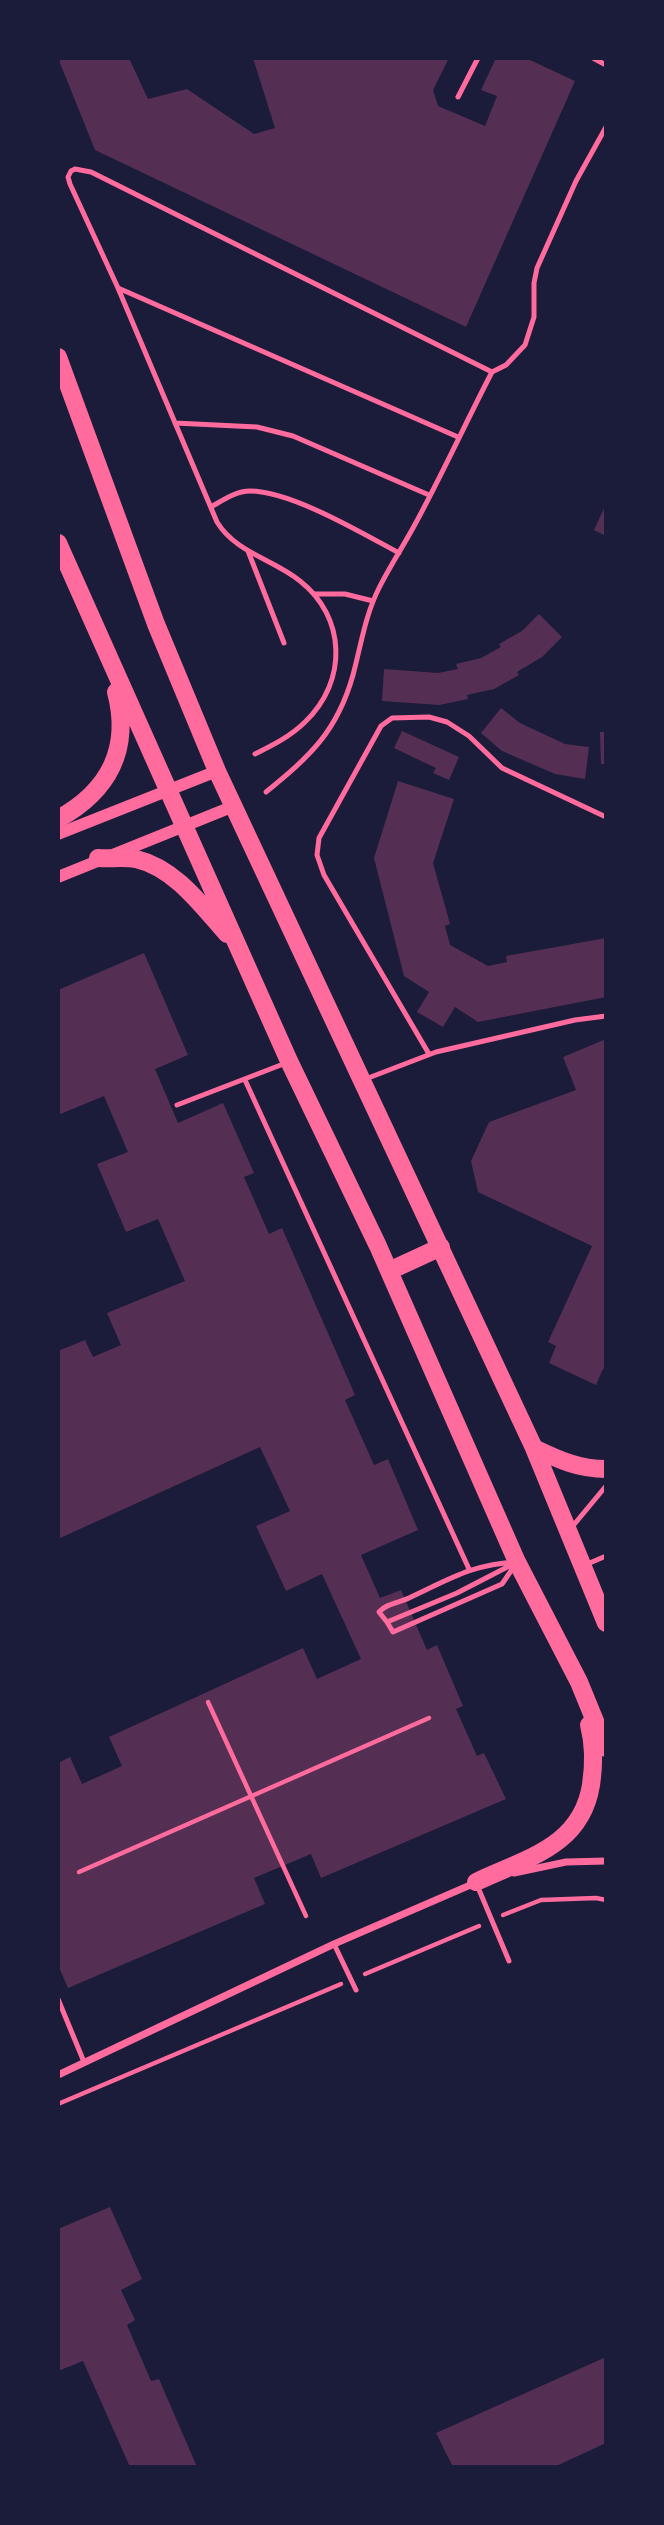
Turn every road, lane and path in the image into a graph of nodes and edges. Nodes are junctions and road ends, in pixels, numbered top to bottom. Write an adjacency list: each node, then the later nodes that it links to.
1 (478, 58): 4 (lane)
2 (593, 58): 3 (lane)
3 (606, 65)
4 (458, 97)
5 (606, 127): 8 (lane)
6 (118, 288): 8 (lane); 9 (lane); 10 (lane)
7 (58, 356): 21 (main road)
8 (492, 372): 10 (lane)
9 (175, 423): 11 (lane); 12 (lane)
10 (458, 437): 11 (lane)
11 (429, 495): 15 (lane)
12 (211, 508): 14 (lane); 15 (lane)
13 (58, 542): 19 (main road)
14 (248, 551): 16 (lane); 18 (lane)
15 (399, 552): 17 (lane)
16 (315, 594): 17 (lane); 20 (lane)
17 (373, 601): 23 (lane)
18 (284, 643)
19 (107, 655): 22 (main road); 26 (main road)
20 (256, 754)
21 (217, 771): 22 (street); 24 (main road)
22 (168, 790): 27 (main road); 28 (street)
23 (266, 792)
24 (234, 806): 27 (street); 36 (main road)
25 (606, 817): 33 (lane)
26 (58, 819)
27 (185, 824): 29 (street); 31 (main road)
28 (58, 834)
29 (98, 859): 30 (street); 31 (main road)
30 (58, 877)
31 (239, 947): 34 (main road)
32 (606, 1016): 33 (lane)
33 (429, 1055): 36 (lane)
34 (289, 1061): 35 (lane); 39 (main road)
35 (245, 1080): 37 (lane); 47 (lane)
36 (360, 1081): 38 (main road)
37 (177, 1105)
38 (441, 1247): 39 (main road); 40 (main road)
39 (389, 1271): 45 (main road)
40 (534, 1448): 41 (main road); 43 (main road)
41 (606, 1469)
42 (606, 1486): 43 (lane)
43 (568, 1532): 46 (main road)
44 (606, 1556): 46 (lane)
45 (517, 1562): 47 (lane); 48 (lane); 48 (lane); 50 (main road)
46 (582, 1566): 49 (main road)
47 (469, 1569): 48 (lane)
48 (387, 1622)
49 (606, 1623)
50 (579, 1682): 53 (main road); 57 (main road)
51 (208, 1702): 54 (path)
52 (429, 1718): 54 (path)
53 (606, 1748)
54 (251, 1797): 56 (path); 59 (path)
55 (606, 1861): 57 (street)
56 (79, 1872)
57 (476, 1882): 62 (street); 63 (lane)
58 (606, 1900): 60 (path)
59 (306, 1916)
60 (502, 1916)
61 (490, 1921): 64 (path)
62 (334, 1944): 66 (lane); 68 (street)
63 (509, 1961)
64 (363, 1975)
65 (350, 1980): 70 (path)
66 (356, 1990)
67 (58, 1999): 68 (lane)
68 (84, 2062): 69 (street)
69 (58, 2075)
70 (58, 2104)

